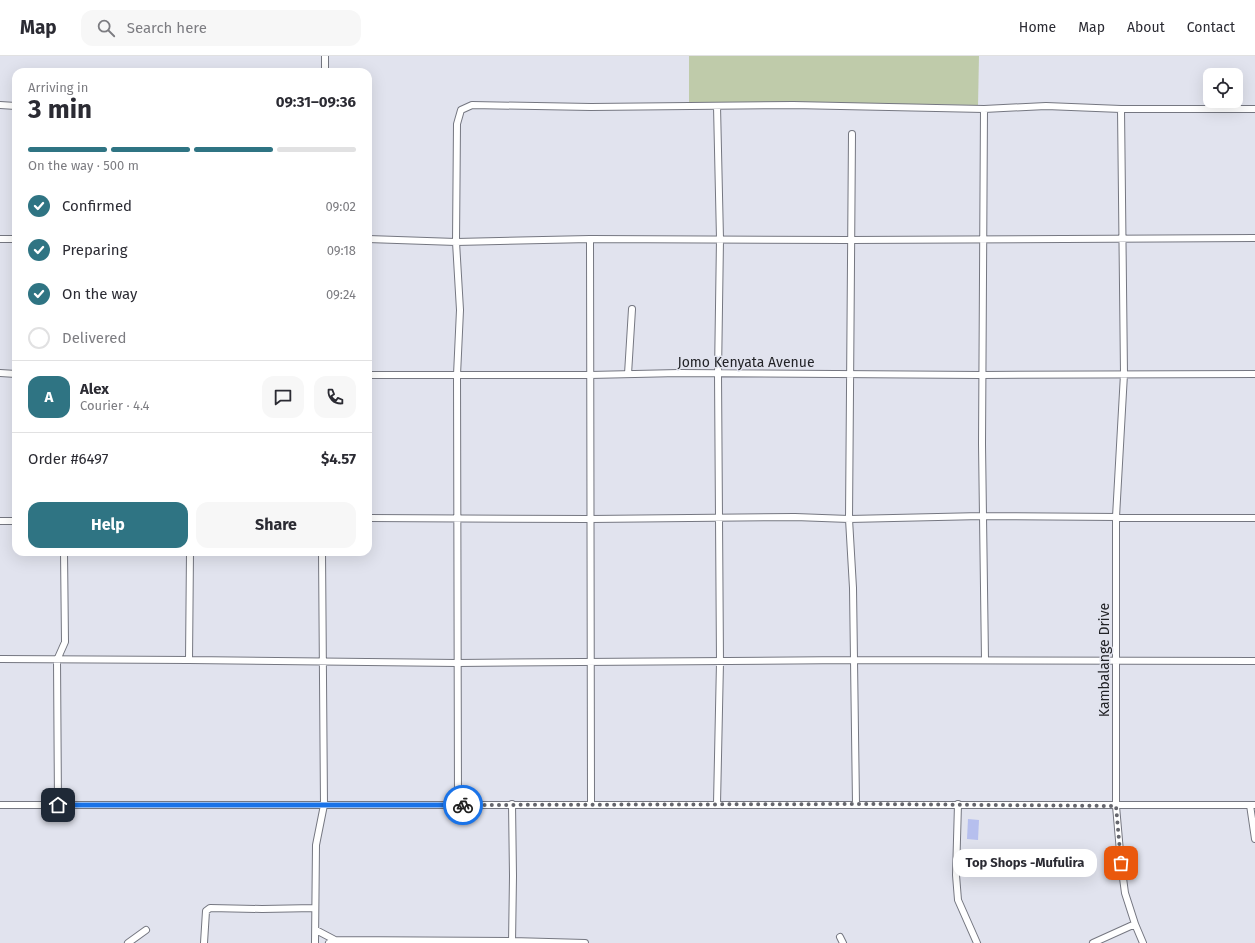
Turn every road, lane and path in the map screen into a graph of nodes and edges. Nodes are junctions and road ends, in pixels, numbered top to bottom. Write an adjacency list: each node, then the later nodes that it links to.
1 (325, 56): 2 (street)
2 (325, 68)
3 (0, 105): 4 (street)
4 (12, 106)
5 (717, 106): 6 (street); 15 (street); 19 (street)
6 (984, 109): 7 (street); 16 (street)
7 (1121, 109): 8 (street); 18 (street, Kambalange Drive)
8 (1255, 110)
9 (852, 134): 17 (street)
10 (590, 238): 15 (street); 19 (street); 30 (street)
11 (1255, 238): 18 (street)
12 (0, 239): 13 (street)
13 (12, 239)
14 (372, 239): 19 (street)
15 (720, 239): 17 (street); 24 (street)
16 (983, 239): 17 (street); 18 (street); 31 (street)
17 (850, 240): 25 (street)
18 (1122, 240): 26 (street, Kambalange Drive)
19 (456, 242): 29 (street)
20 (632, 309): 23 (street)
21 (0, 374): 22 (street)
22 (12, 374)
23 (628, 374): 24 (street, Jomo Kenyata Avenue); 30 (street, Jomo Kenyata Avenue)
24 (718, 374): 25 (street, Jomo Kenyata Avenue); 35 (street)
25 (851, 374): 31 (street, Jomo Kenyata Avenue); 39 (street)
26 (1124, 374): 27 (street, Jomo Kenyata Avenue); 31 (street, Jomo Kenyata Avenue); 36 (street, Kambalange Drive)
27 (1255, 374)
28 (372, 375): 29 (street, Jomo Kenyata Avenue)
29 (457, 375): 30 (street, Jomo Kenyata Avenue); 34 (street)
30 (590, 375): 38 (street)
31 (982, 375): 32 (street)
32 (982, 516): 36 (street); 39 (street); 49 (street)
33 (372, 518): 34 (street)
34 (458, 518): 38 (street); 55 (street)
35 (720, 518): 38 (street); 39 (street); 54 (street)
36 (1116, 518): 37 (street); 50 (street, Kambalange Drive)
37 (1255, 518)
38 (590, 519): 53 (street)
39 (849, 519): 48 (street)
40 (0, 521): 41 (street)
41 (12, 521)
42 (64, 556): 46 (street)
43 (190, 556): 47 (street)
44 (322, 556): 51 (street)
45 (0, 659): 46 (street)
46 (57, 660): 47 (street); 61 (street)
47 (189, 660): 51 (street)
48 (853, 660): 49 (street); 54 (street); 58 (street)
49 (985, 660): 50 (street)
50 (1116, 660): 52 (street); 66 (street, Kambalange Drive)
51 (322, 661): 55 (street); 62 (street)
52 (1255, 661)
53 (591, 662): 54 (street); 55 (street); 65 (street)
54 (720, 662): 57 (street)
55 (457, 663): 63 (street)
56 (512, 804): 63 (street); 65 (street); 74 (street)
57 (717, 804): 58 (street); 65 (street)
58 (856, 804): 59 (street)
59 (958, 804): 66 (street); 80 (street)
60 (0, 805): 61 (street)
61 (58, 805): 62 (street)
62 (324, 805): 63 (street); 68 (street)
63 (458, 805)
64 (1252, 805): 66 (street); 67 (street)
65 (591, 806)
66 (1116, 806): 69 (street, Kambalange Drive)
67 (1255, 839)
68 (315, 908): 71 (street); 76 (street)
69 (1135, 924): 81 (street); 82 (street, Kambalange Drive)
70 (146, 930): 75 (street)
71 (316, 930): 73 (street); 77 (street)
72 (840, 936): 79 (street)
73 (332, 942): 74 (street)
74 (512, 942): 78 (street)
75 (128, 943)
76 (204, 943)
77 (315, 943)
78 (585, 943)
79 (843, 943)
80 (977, 943)
81 (1093, 943)
82 (1143, 943)

